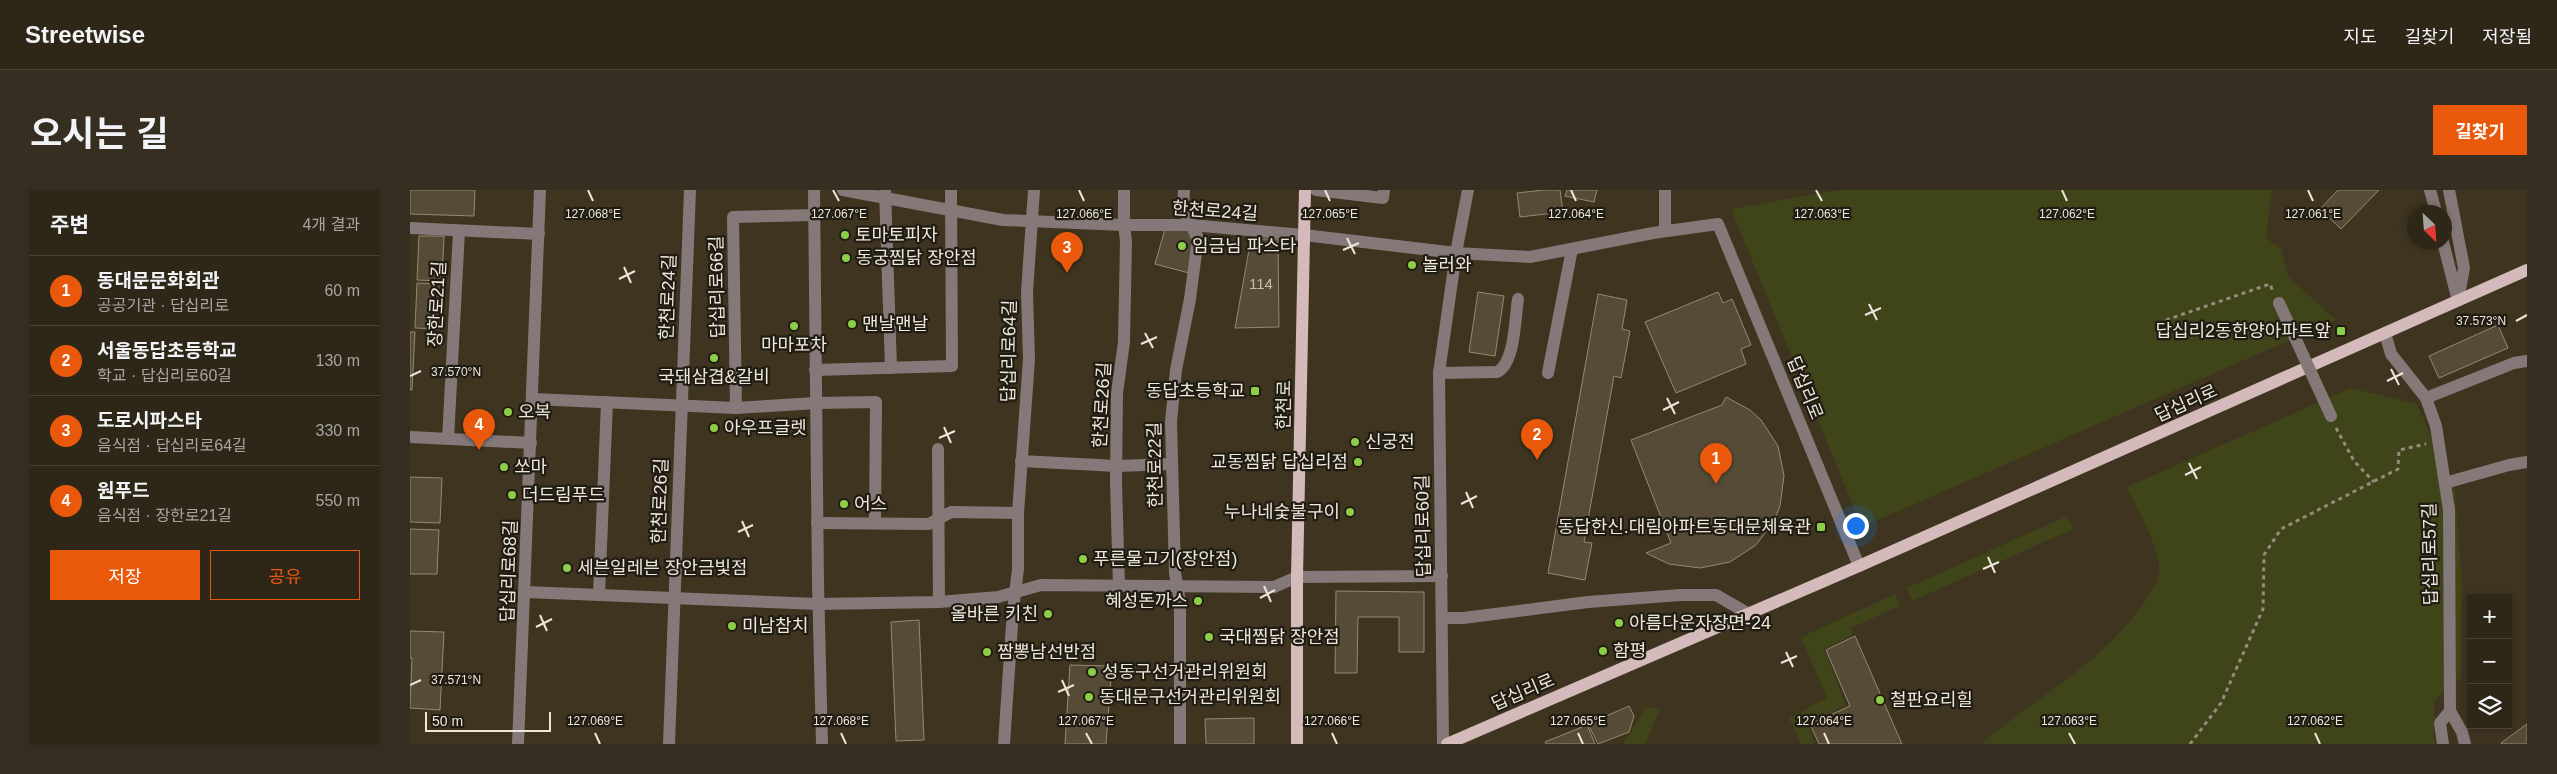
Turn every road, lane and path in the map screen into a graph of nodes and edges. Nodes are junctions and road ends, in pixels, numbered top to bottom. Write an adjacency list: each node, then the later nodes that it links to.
1 (540, 190): 26 (street, 답십리로68길)
2 (690, 190): 46 (street, 한천로24길)
3 (814, 190): 19 (street)
4 (843, 190): 16 (street, 한천로24길)
5 (952, 190): 18 (street)
6 (1034, 190): 20 (street, 답십리로64길)
7 (1124, 190): 21 (street)
8 (1184, 190): 22 (street, 한천로22길)
9 (1305, 190): 27 (main road, 한천로)
10 (1316, 190): 11 (street)
11 (1384, 190)
12 (1468, 190): 30 (street, 답십리로60길)
13 (1665, 190): 25 (street)
14 (2430, 190): 17 (street)
15 (2449, 190): 33 (street)
16 (885, 194): 18 (street, 한천로24길); 38 (street)
17 (2434, 205)
18 (950, 210): 20 (street, 한천로24길); 38 (street)
19 (814, 215): 39 (street); 47 (street, 답십리로66길)
20 (1033, 220): 21 (street, 한천로24길); 54 (street, 답십리로64길)
21 (1124, 225): 22 (street, 한천로24길); 57 (street, 한천로26길)
22 (1191, 225): 27 (street, 한천로24길); 56 (street, 한천로22길)
23 (410, 228): 24 (street)
24 (459, 230): 26 (street); 50 (street, 장한로21길)
25 (1665, 231): 28 (street); 64 (street, 답십리로)
26 (539, 234): 43 (street, 답십리로68길)
27 (1304, 235): 30 (street); 65 (main road, 한천로)
28 (1572, 249): 30 (street); 41 (street)
29 (2445, 250): 33 (street)
30 (1456, 253): 40 (street, 답십리로60길)
31 (2527, 270): 33 (main road, 답십리로)
32 (1518, 300): 40 (street)
33 (2458, 300): 36 (main road, 답십리로)
34 (2278, 303): 35 (path); 48 (street, bridge)
35 (2166, 320)
36 (2386, 333): 42 (street, 답십리로57길); 64 (main road, 답십리로)
37 (2527, 361): 42 (street)
38 (891, 368): 39 (street)
39 (816, 370): 45 (street)
40 (1439, 373): 66 (street, 답십리로60길)
41 (1548, 373)
42 (2426, 398): 51 (street, 답십리로57길)
43 (533, 399): 44 (street); 52 (street, 답십리로68길)
44 (607, 402): 46 (street); 71 (street)
45 (816, 403): 47 (street); 62 (street); 63 (street)
46 (681, 405): 47 (street); 72 (street, 한천로26길)
47 (736, 408)
48 (2331, 416): 58 (path)
49 (410, 437): 50 (street)
50 (448, 439): 52 (street)
51 (2439, 442): 58 (path); 59 (street, 답십리로57길)
52 (531, 443): 70 (street, 답십리로68길)
53 (938, 449): 61 (street)
54 (1021, 461): 57 (street); 60 (street, 답십리로64길)
55 (2527, 462): 59 (street)
56 (1171, 464): 57 (street); 68 (street, 한천로22길)
57 (1117, 466): 67 (street, 한천로26길)
58 (2374, 482): 86 (path)
59 (2445, 483): 77 (street, 답십리로57길)
60 (1018, 512): 61 (street); 69 (street, 답십리로64길)
61 (939, 518): 62 (street); 73 (street)
62 (875, 522): 63 (street)
63 (817, 523): 74 (street)
64 (1859, 566): 75 (main road, 답십리로)
65 (1297, 576): 66 (street); 68 (street); 83 (main road, 한천로)
66 (1442, 576): 76 (street, 답십리로60길)
67 (1119, 587): 68 (street); 69 (street)
68 (1177, 588): 82 (street, 한천로22길)
69 (1017, 591): 73 (street); 81 (street, 답십리로64길)
70 (526, 592): 71 (street); 78 (street, 답십리로68길)
71 (599, 595): 72 (street)
72 (674, 598): 74 (street); 79 (street, 한천로26길)
73 (939, 602): 74 (street)
74 (818, 604): 80 (street)
75 (1749, 614): 76 (street); 85 (main road, 답십리로)
76 (1442, 618): 84 (street, 답십리로60길)
77 (2450, 711): 87 (street, 답십리로57길); 88 (street, 답십리로57길)
78 (518, 744)
79 (669, 744)
80 (822, 744)
81 (1004, 744)
82 (1180, 744)
83 (1297, 744)
84 (1443, 744)
85 (1448, 744)
86 (2190, 744)
87 (2443, 744)
88 (2465, 744)

